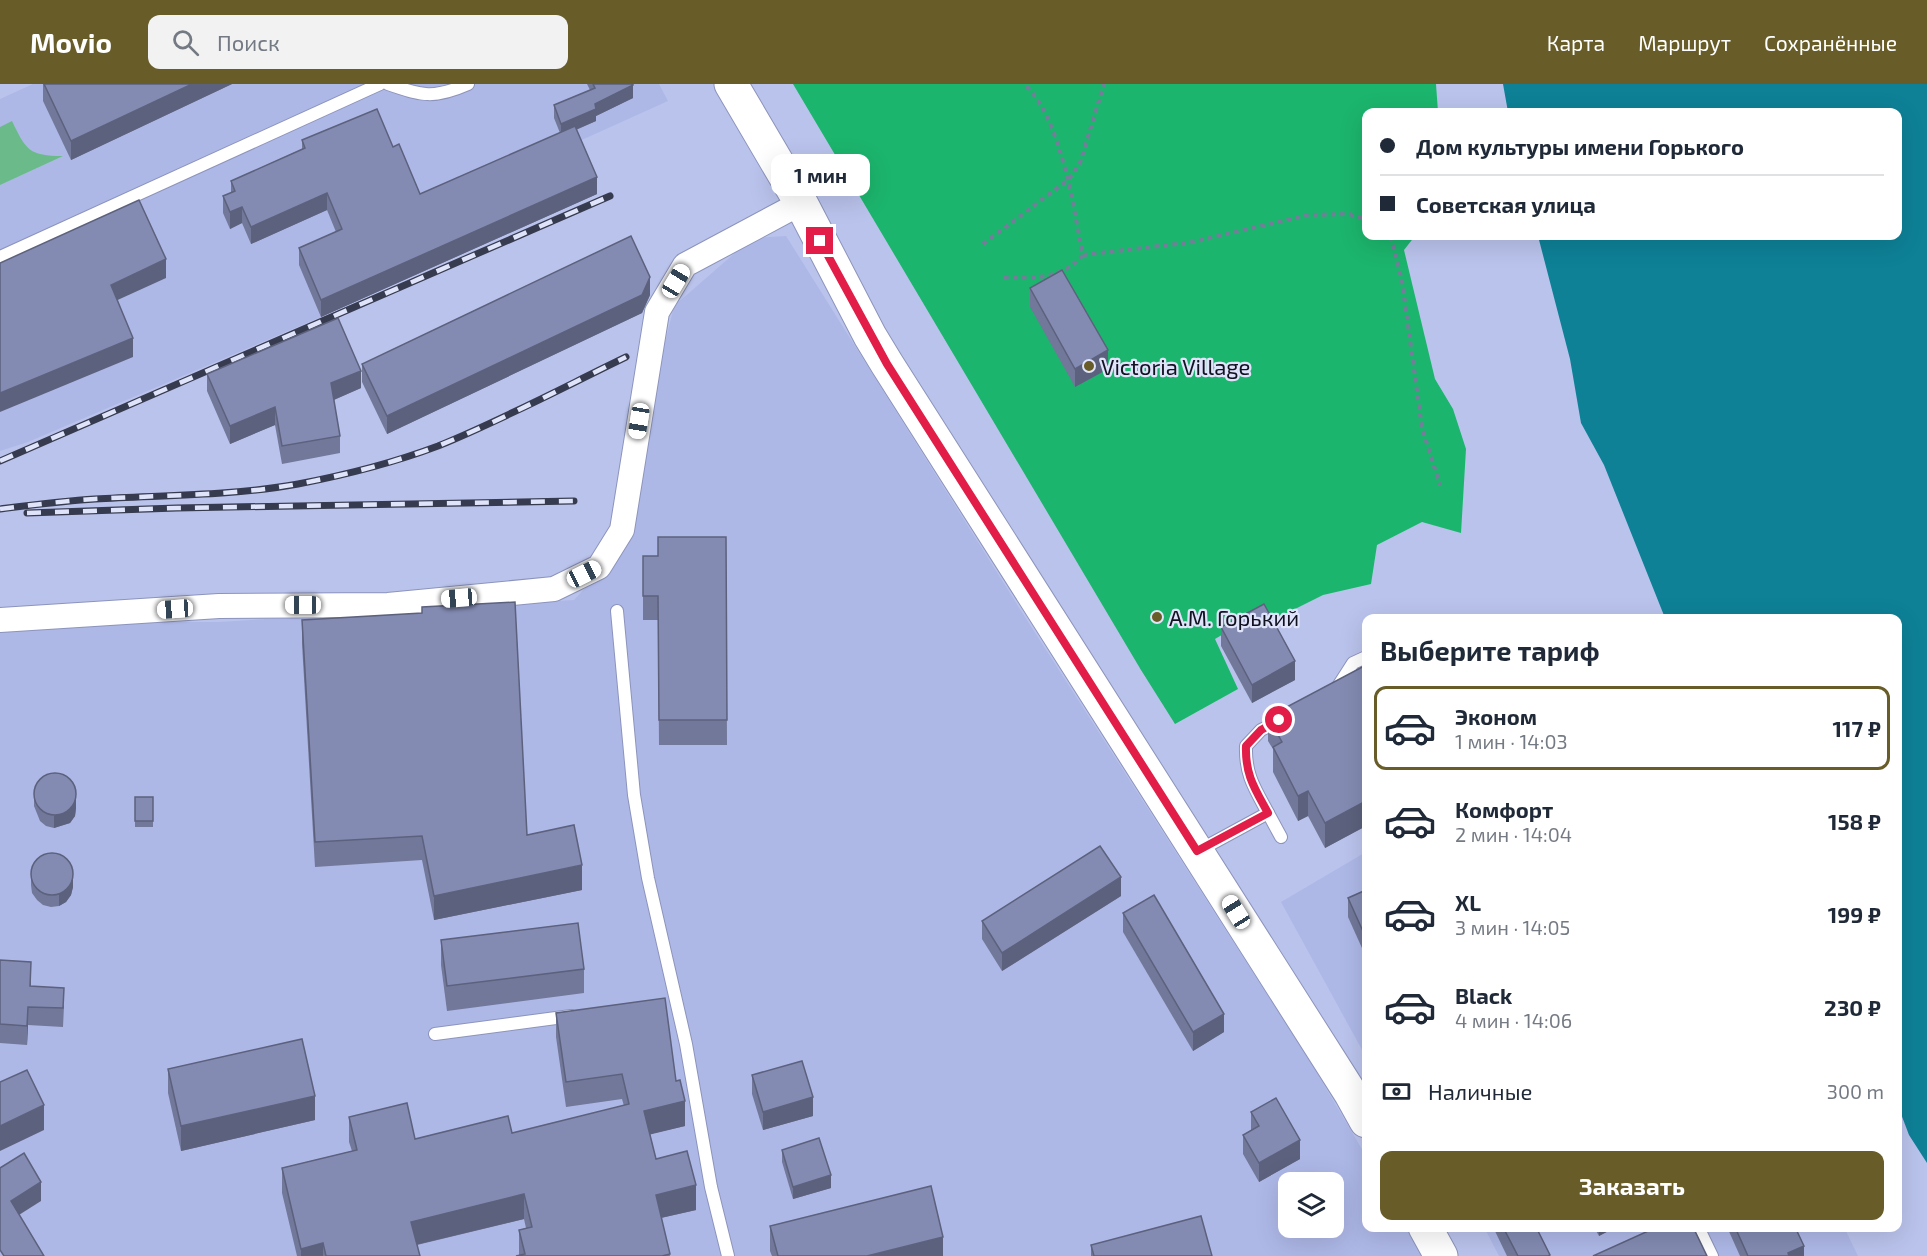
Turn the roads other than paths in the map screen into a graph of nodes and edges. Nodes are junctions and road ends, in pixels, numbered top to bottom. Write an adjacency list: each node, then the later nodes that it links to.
1 (380, 84): 6 (lane)
2 (388, 84): 3 (lane)
3 (468, 84)
4 (731, 84): 5 (main road)
5 (801, 203): 8 (street); 14 (main road)
6 (0, 256)
7 (617, 611): 20 (lane)
8 (0, 620)
9 (1362, 659): 10 (lane)
10 (1324, 697)
11 (1293, 714): 12 (lane)
12 (1268, 813): 13 (lane); 14 (lane)
13 (1281, 837)
14 (1197, 851): 17 (main road)
15 (584, 1015): 16 (lane)
16 (435, 1034)
17 (1362, 1114)
18 (1428, 1232): 21 (main road)
19 (1700, 1232): 22 (lane)
20 (728, 1256)
21 (1442, 1256)
22 (1712, 1256)

